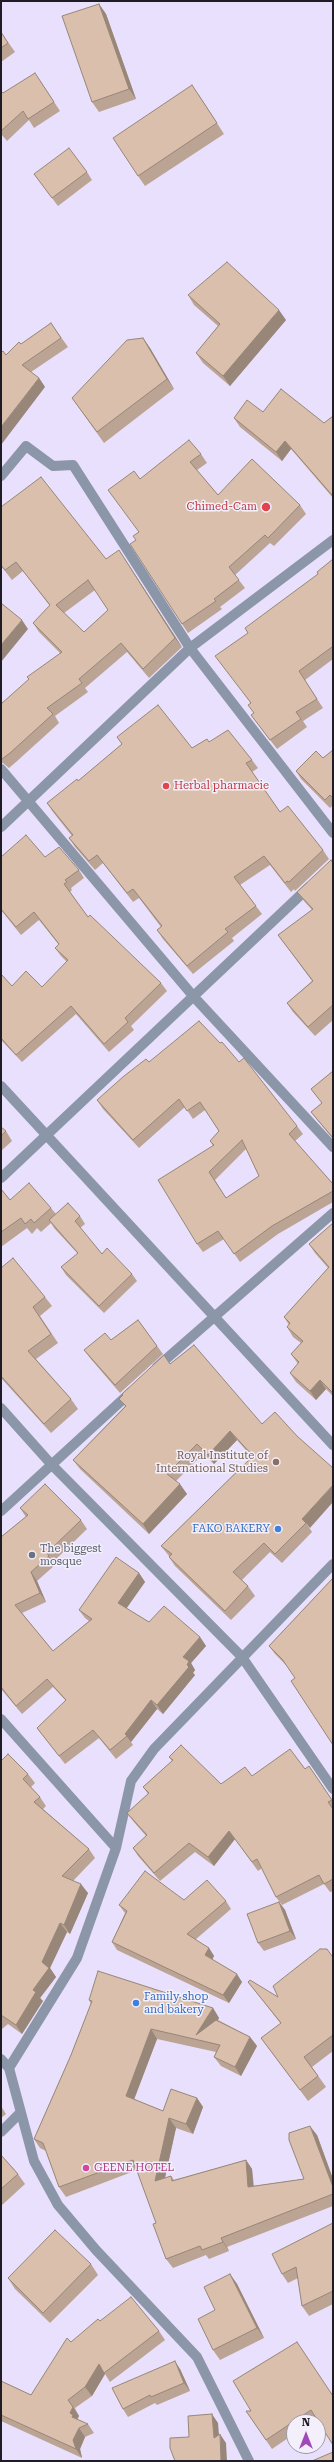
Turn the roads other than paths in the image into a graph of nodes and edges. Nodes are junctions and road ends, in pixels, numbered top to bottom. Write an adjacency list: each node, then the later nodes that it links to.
1 (1, 476): 3 (street)
2 (333, 540): 3 (street)
3 (190, 648): 5 (street); 7 (street)
4 (1, 770): 5 (street)
5 (29, 802): 6 (street); 9 (street)
6 (1, 827)
7 (333, 833)
8 (316, 880): 9 (street)
9 (194, 997): 11 (street); 12 (street)
10 (1, 1086): 11 (street)
11 (46, 1133): 13 (street); 15 (street)
12 (333, 1147)
13 (1, 1178)
14 (333, 1213): 15 (street)
15 (215, 1315): 16 (street); 19 (street)
16 (150, 1374)
17 (139, 1384): 20 (street)
18 (1, 1408): 20 (street)
19 (333, 1445)
20 (51, 1464): 21 (street); 23 (street)
21 (1, 1511)
22 (333, 1564): 23 (street)
23 (242, 1657): 25 (street); 26 (street)
24 (1, 1719): 26 (street)
25 (333, 1789)
26 (116, 1848): 28 (street)
27 (1, 2059): 28 (street)
28 (9, 2068): 29 (street)
29 (20, 2112): 30 (street); 31 (street)
30 (1, 2132)
31 (249, 2461)

